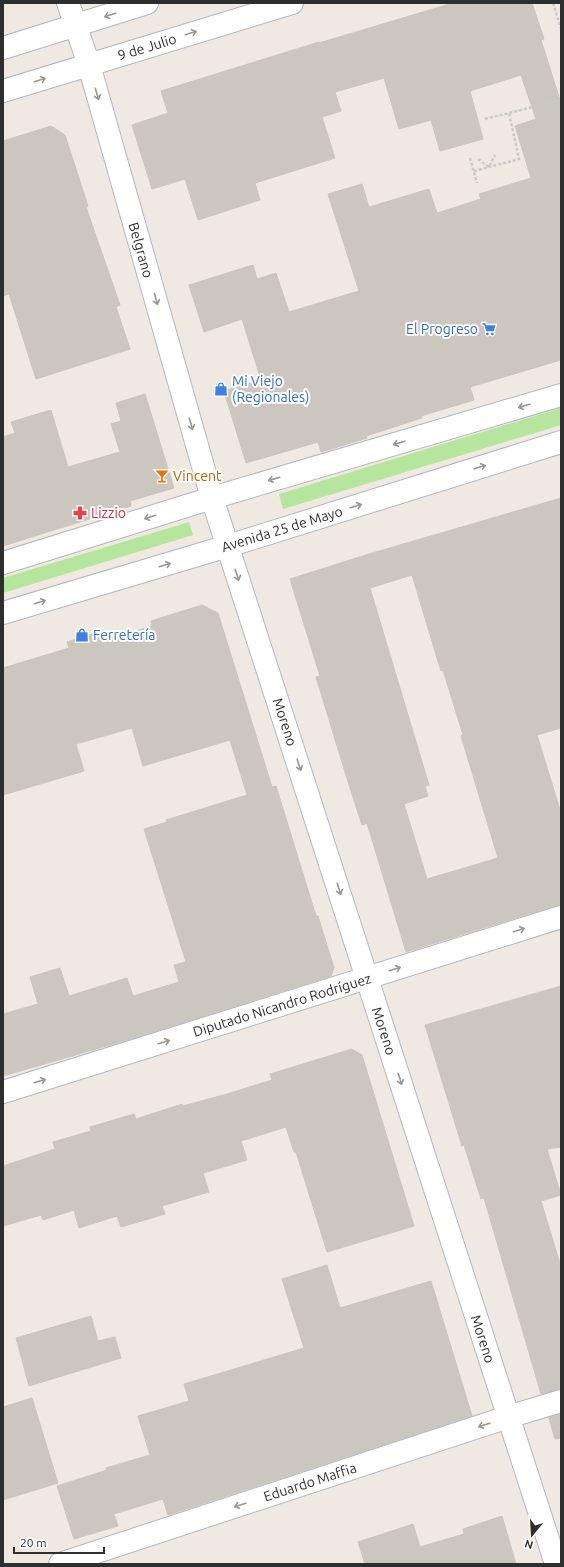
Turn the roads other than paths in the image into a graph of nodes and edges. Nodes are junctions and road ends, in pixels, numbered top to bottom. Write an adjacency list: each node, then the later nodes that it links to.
1 (68, 3): 4 (street, Belgrano)
2 (147, 3): 4 (street, one-way to 4)
3 (292, 3): 6 (street, 9 de Julio, one-way to 3)
4 (75, 26): 5 (street); 6 (street, Belgrano)
5 (3, 48)
6 (88, 65): 7 (street, 9 de Julio, one-way to 6); 10 (street, Belgrano, one-way to 10)
7 (3, 91)
8 (561, 395): 10 (street, one-way to 10)
9 (561, 442): 11 (street, Avenida 25 de Mayo, one-way to 9)
10 (212, 498): 11 (street, Moreno); 12 (street, one-way to 12)
11 (228, 546): 13 (street, Avenida 25 de Mayo, one-way to 11); 15 (street, Moreno, one-way to 15)
12 (3, 563)
13 (3, 613)
14 (561, 917): 15 (street, Diputado Nicandro Rodríguez, one-way to 14)
15 (367, 978): 16 (street, Diputado Nicandro Rodríguez, one-way to 15); 18 (street, Moreno, one-way to 18)
16 (3, 1092)
17 (561, 1401): 18 (street, Eduardo Maffia)
18 (508, 1417): 19 (street, Eduardo Maffia, one-way to 19); 20 (street, Moreno)
19 (60, 1564)
20 (556, 1564)

